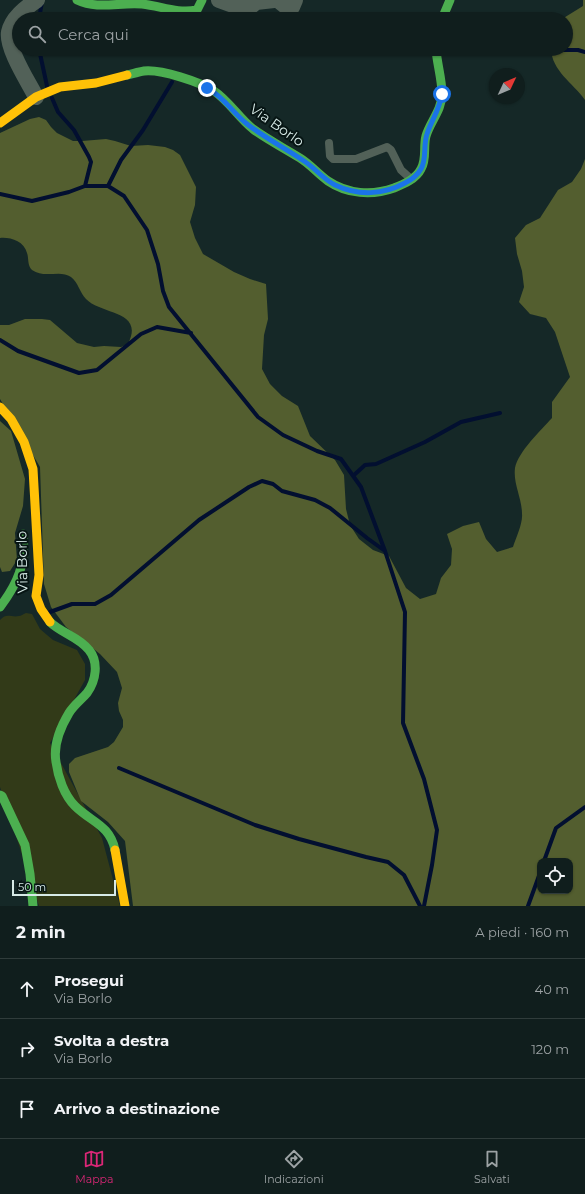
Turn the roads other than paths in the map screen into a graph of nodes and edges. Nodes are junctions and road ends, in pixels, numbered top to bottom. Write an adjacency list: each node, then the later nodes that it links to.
1 (37, 0): 9 (street)
2 (77, 0): 3 (main road)
3 (202, 0)
4 (219, 0): 5 (street)
5 (274, 0)
6 (278, 0): 7 (street)
7 (295, 0)
8 (450, 0): 10 (main road)
9 (22, 12)
10 (445, 12)
11 (12, 26): 12 (street)
12 (12, 47)
13 (15, 56): 15 (street)
14 (437, 56): 18 (main road, Via Borlo)
15 (36, 97): 16 (main road, Via Borlo); 18 (main road, Via Borlo)
16 (0, 123)
17 (329, 143): 18 (lane)
18 (411, 179)
19 (0, 407): 20 (main road, Via Borlo)
20 (34, 500): 21 (main road); 24 (main road, Via Borlo)
21 (0, 607)
22 (0, 795): 23 (main road)
23 (32, 906)
24 (125, 906)

